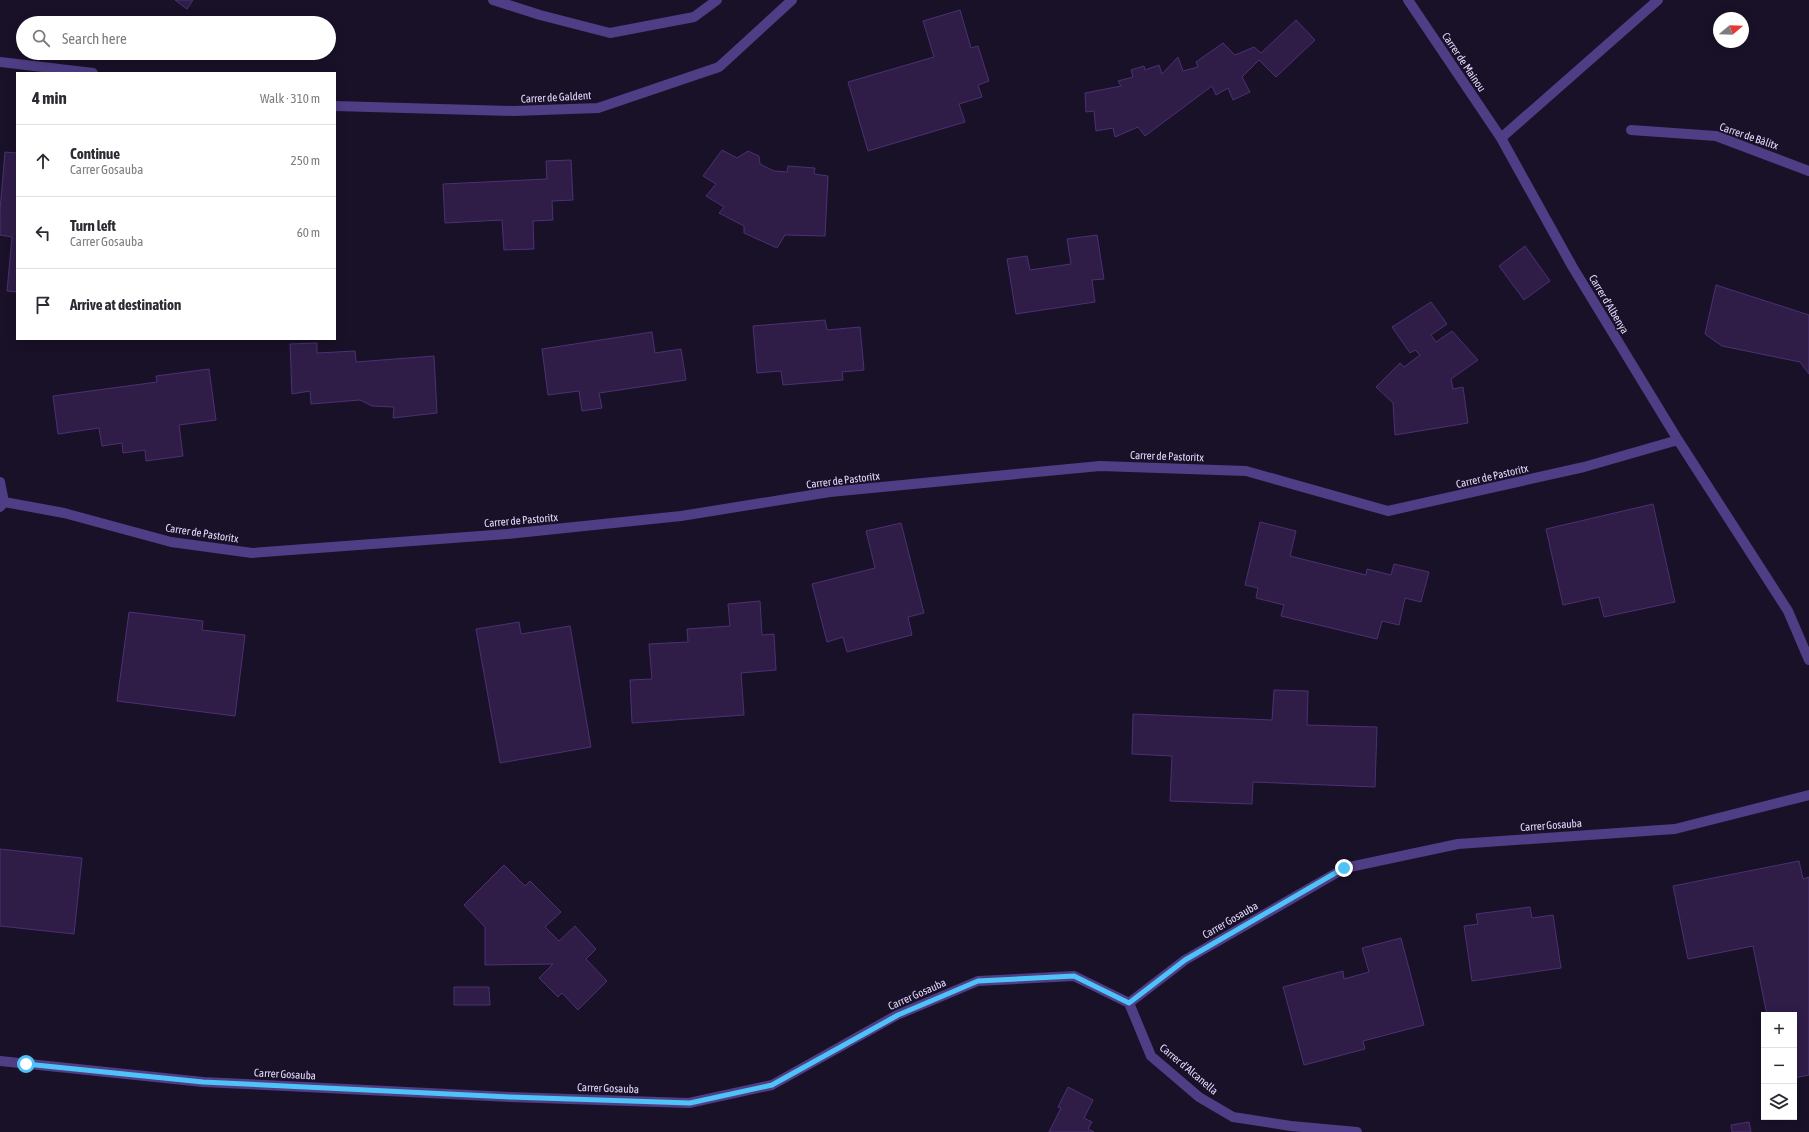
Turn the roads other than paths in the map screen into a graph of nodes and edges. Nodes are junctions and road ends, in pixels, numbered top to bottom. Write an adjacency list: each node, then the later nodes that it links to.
1 (493, 0): 2 (street)
2 (717, 0)
3 (792, 0): 8 (street, Carrer de Galdent)
4 (1408, 0): 10 (street, Carrer de Mainou)
5 (1658, 0): 10 (street)
6 (0, 62): 7 (street)
7 (85, 72)
8 (336, 106)
9 (1630, 130): 11 (street, Carrer de Bàlitx)
10 (1501, 138): 12 (street, Carrer d'Albenya)
11 (1809, 171)
12 (1678, 440): 14 (street, Carrer de Pastoritx); 15 (street, Carrer d'Albenya)
13 (0, 482): 14 (street)
14 (2, 504)
15 (1809, 660)
16 (1809, 795): 17 (street, Carrer Gosauba)
17 (1129, 1003): 18 (street, Carrer Gosauba); 19 (street, Carrer d'Alcanella)
18 (0, 1061)
19 (1357, 1132)

